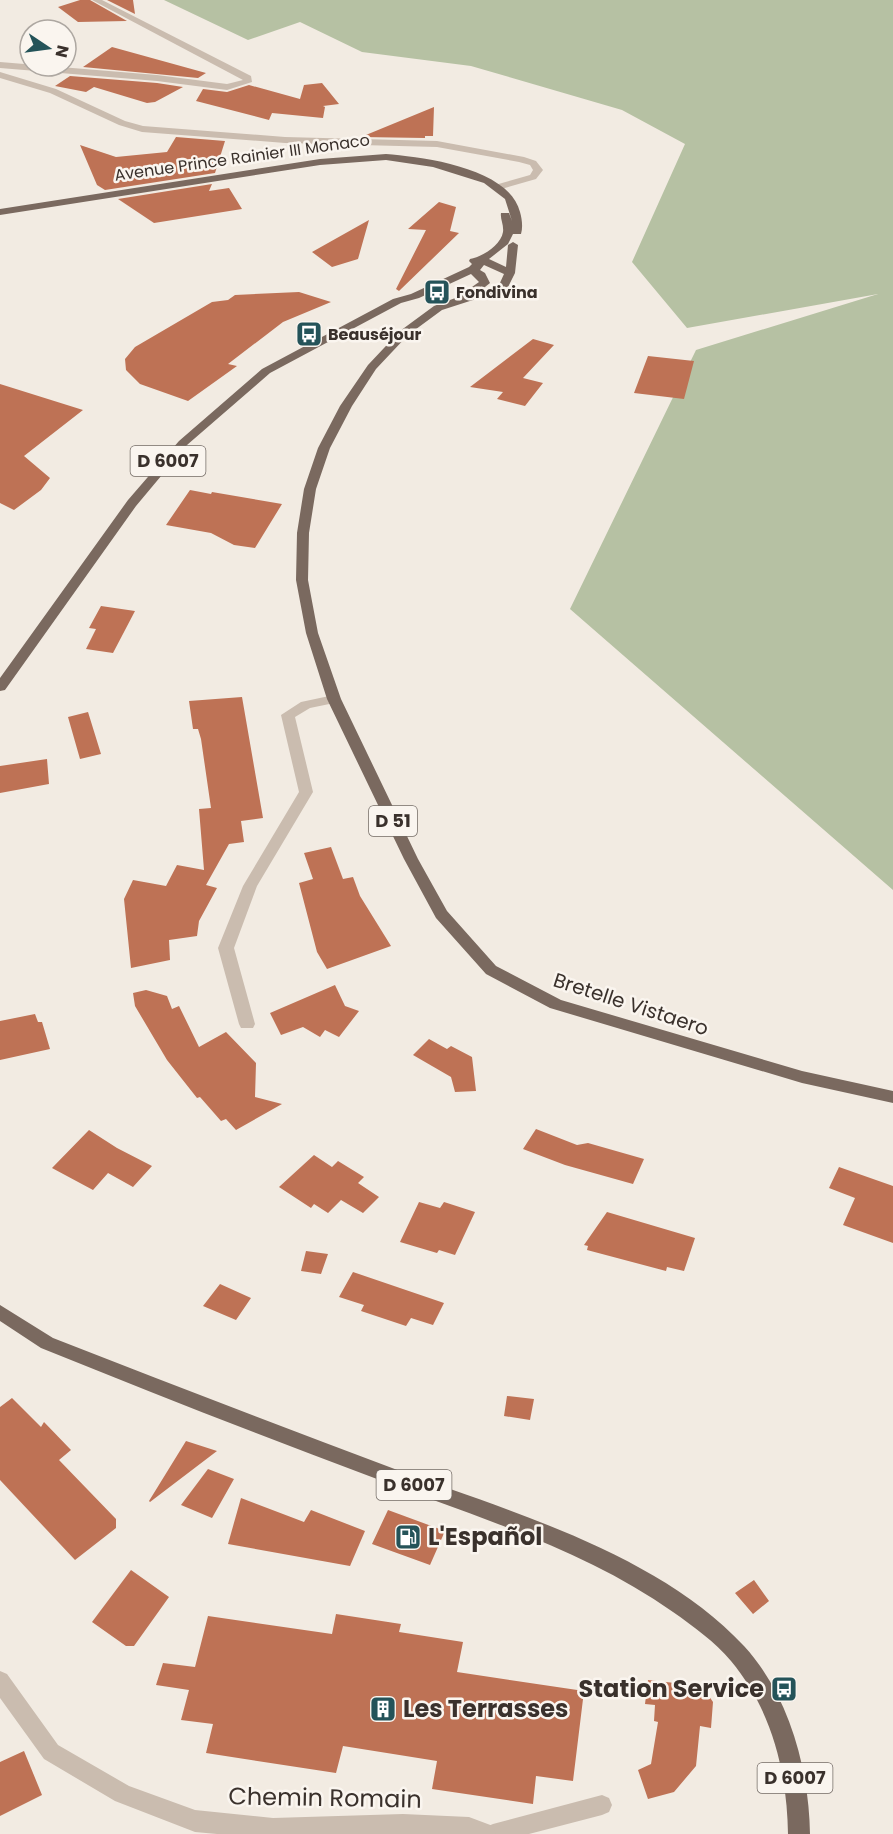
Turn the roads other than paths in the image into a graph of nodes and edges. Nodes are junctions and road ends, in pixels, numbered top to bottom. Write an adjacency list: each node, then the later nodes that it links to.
1 (96, 0): 2 (street)
2 (0, 65)
3 (0, 75): 4 (street)
4 (492, 186): 5 (main road, Avenue Prince Rainier III Monaco); 6 (main road); 7 (main road)
5 (0, 212)
6 (505, 215): 8 (main road); 9 (main road, D 6007)
7 (513, 246): 8 (main road); 10 (main road)
8 (485, 261): 9 (main road); 10 (main road)
9 (469, 266): 11 (main road, Bretelle Vistaero / D 51); 12 (main road, D 6007)
10 (510, 273): 11 (main road, Bretelle Vistaero / D 51)
11 (462, 299): 13 (main road, Bretelle Vistaero / D 51)
12 (0, 687)
13 (334, 699): 14 (street); 15 (main road, Bretelle Vistaero / D 51)
14 (247, 1024)
15 (893, 1097)
16 (0, 1312): 21 (main road, D 6007)
17 (0, 1681): 19 (street, Chemin Romain)
18 (602, 1805): 20 (lane)
19 (485, 1834)
20 (493, 1834)
21 (799, 1834)

